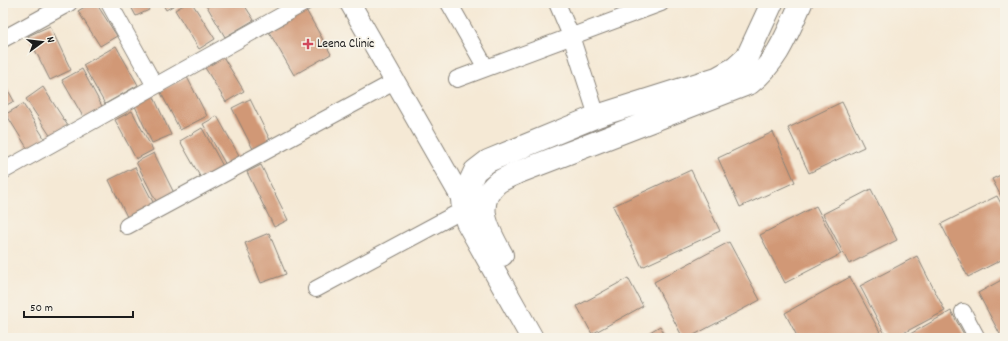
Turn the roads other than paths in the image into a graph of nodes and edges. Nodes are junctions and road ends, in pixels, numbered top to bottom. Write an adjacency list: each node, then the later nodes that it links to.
1 (69, 3): 11 (street)
2 (109, 3): 15 (street)
3 (304, 3): 15 (street)
4 (350, 3): 14 (street)
5 (449, 3): 12 (street)
6 (558, 3): 10 (street)
7 (661, 3): 10 (street)
8 (772, 3): 16 (main road)
9 (801, 3): 18 (main road)
10 (571, 36): 12 (street); 16 (street)
11 (3, 39)
12 (486, 68): 13 (street)
13 (457, 79)
14 (396, 81): 18 (street); 19 (street)
15 (155, 86): 17 (street)
16 (597, 116): 18 (main road)
17 (3, 171)
18 (470, 207): 20 (street); 22 (main road); 23 (main road)
19 (127, 226)
20 (316, 289)
21 (963, 312): 24 (street)
22 (532, 338)
23 (549, 338)
24 (977, 338)

